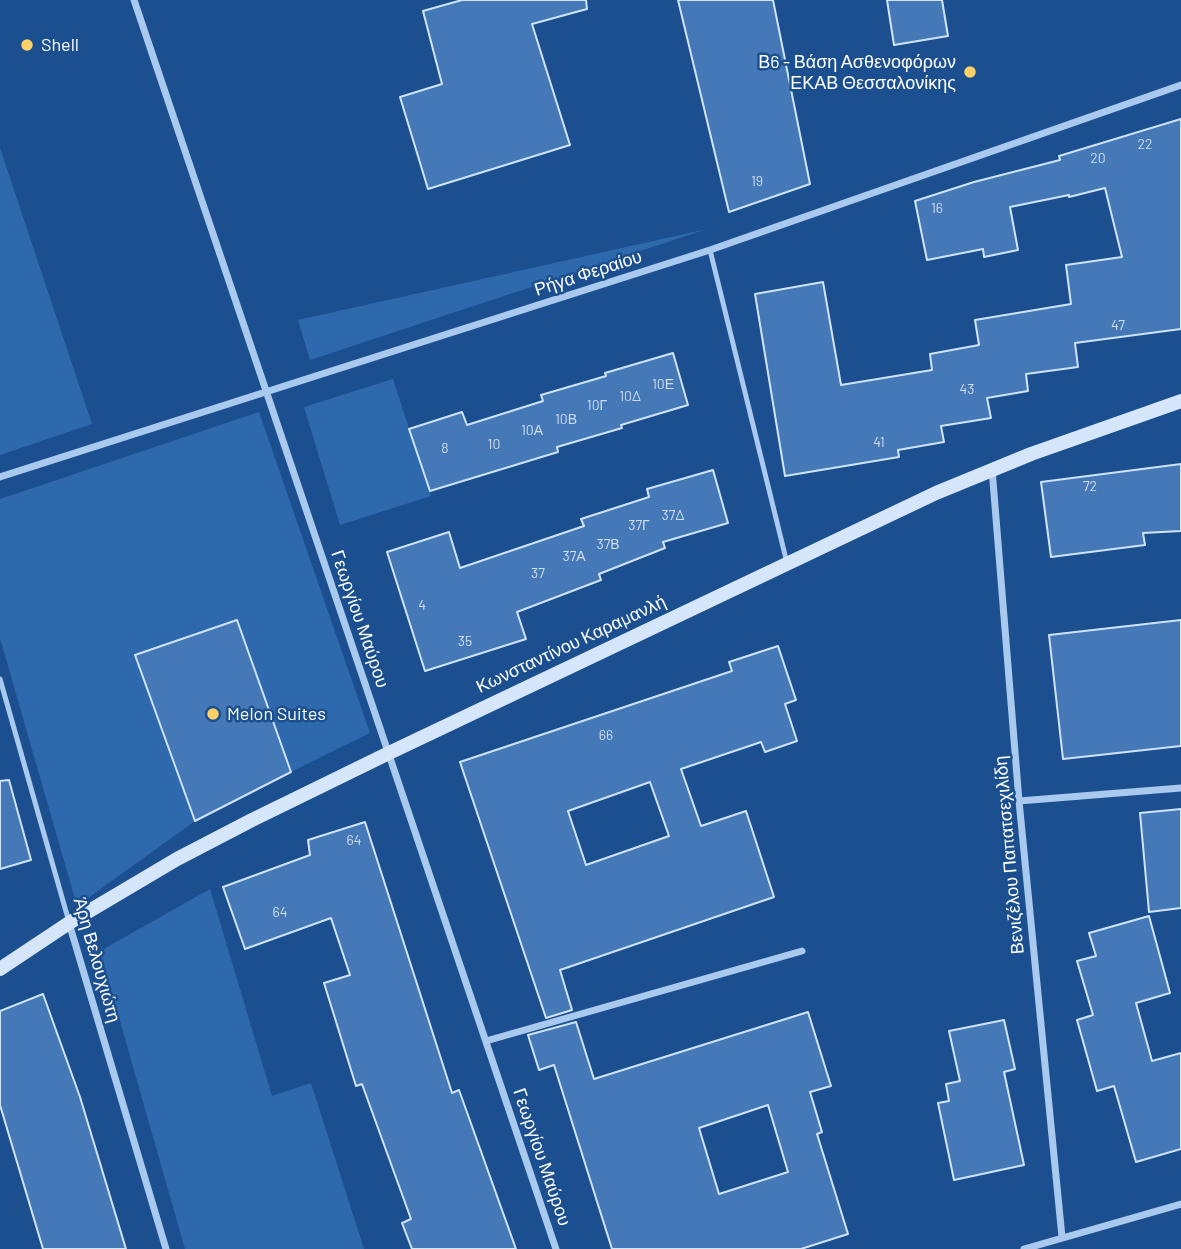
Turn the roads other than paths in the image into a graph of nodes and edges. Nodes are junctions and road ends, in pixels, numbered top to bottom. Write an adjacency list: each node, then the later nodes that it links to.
1 (134, 0): 4 (street, Γεωργίου Μαύρου)
2 (1181, 85): 3 (street, Ρήγα Φεραίου)
3 (710, 250): 4 (street, Ρήγα Φεραίου); 8 (lane)
4 (266, 392): 7 (street, Ρήγα Φεραίου); 10 (street, Γεωργίου Μαύρου)
5 (1181, 401): 6 (main road, Κωνσταντίνου Καραμανλή)
6 (992, 469): 8 (main road, Κωνσταντίνου Καραμανλή); 12 (street, Βενιζέλου Παπατσεχιλίδη)
7 (0, 477)
8 (787, 564): 10 (main road, Κωνσταντίνου Καραμανλή)
9 (0, 679): 13 (lane, Άρη Βελουχιώτη)
10 (389, 752): 13 (main road, Κωνσταντίνου Καραμανλή); 16 (street, Γεωργίου Μαύρου)
11 (1181, 788): 12 (street)
12 (1019, 801): 18 (street, Βενιζέλου Παπατσεχιλίδη)
13 (69, 923): 15 (main road, Κωνσταντίνου Καραμανλή); 19 (street, Άρη Βελουχιώτη)
14 (802, 951): 16 (street)
15 (0, 969)
16 (486, 1041): 20 (street, Γεωργίου Μαύρου)
17 (1181, 1203): 18 (street)
18 (1062, 1237): 21 (street)
19 (166, 1249)
20 (556, 1249)
21 (1024, 1249)

